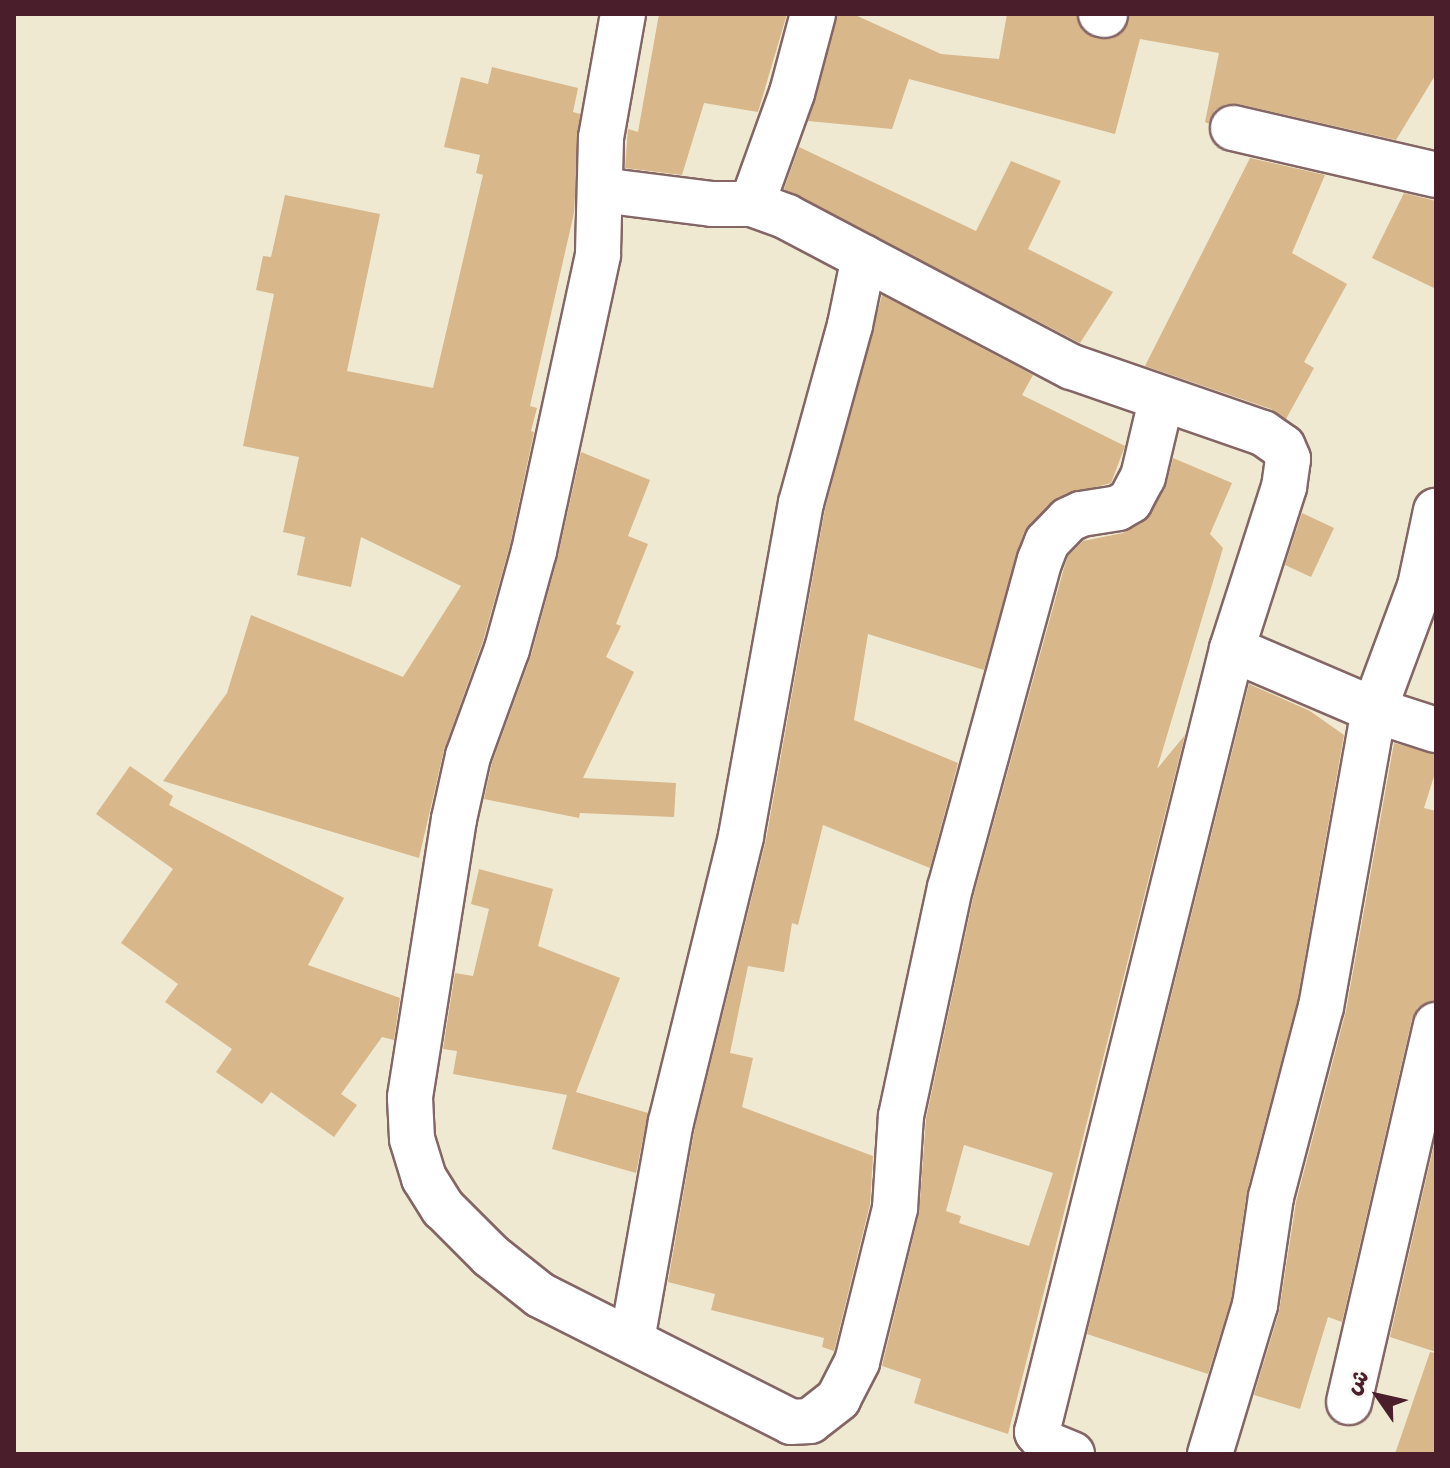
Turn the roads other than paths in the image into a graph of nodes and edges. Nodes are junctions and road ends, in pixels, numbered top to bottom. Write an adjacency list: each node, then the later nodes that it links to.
1 (623, 14): 5 (street)
2 (813, 14): 6 (street)
3 (1233, 128): 4 (street)
4 (1436, 175)
5 (601, 190): 6 (street); 14 (street)
6 (752, 204): 7 (street)
7 (864, 257): 8 (street); 14 (street)
8 (1161, 401): 10 (street); 14 (street)
9 (1436, 511): 11 (street)
10 (1232, 649): 11 (street); 16 (street)
11 (1374, 710): 12 (street); 17 (street)
12 (1436, 730)
13 (1436, 1025): 15 (street)
14 (632, 1340)
15 (1349, 1402)
16 (1072, 1454)
17 (1210, 1454)

